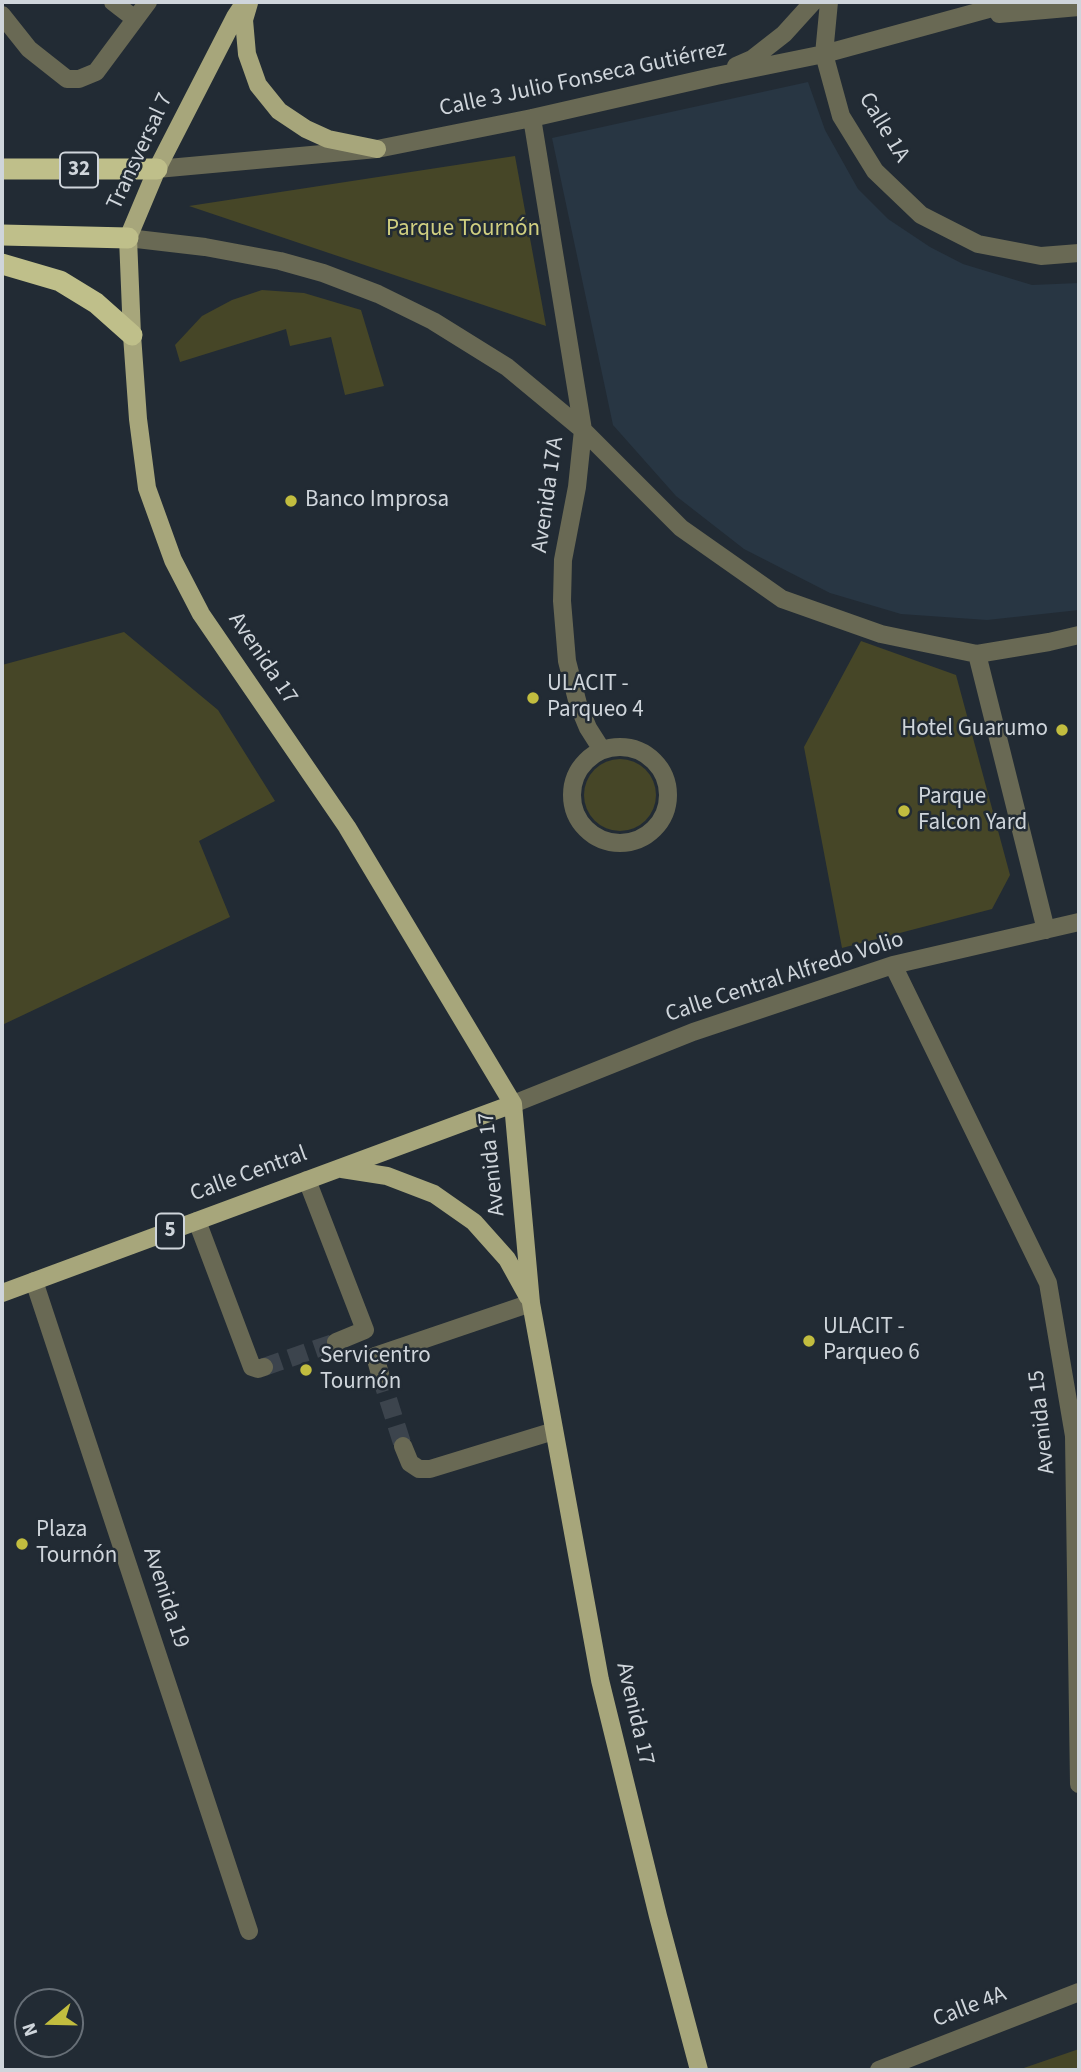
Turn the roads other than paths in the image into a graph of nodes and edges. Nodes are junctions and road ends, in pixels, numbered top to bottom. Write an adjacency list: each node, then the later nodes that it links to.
1 (113, 2): 10 (street)
2 (148, 2): 10 (street)
3 (247, 2): 14 (main road); 16 (main road, Transversal 7)
4 (813, 2): 12 (street)
5 (829, 2): 11 (street)
6 (1014, 2): 9 (street, Calle 3 Julio Fonseca Gutiérrez)
7 (1079, 7): 9 (street)
8 (2, 15): 10 (street)
9 (962, 17): 11 (street, Calle 3 Julio Fonseca Gutiérrez)
10 (135, 19)
11 (824, 54): 12 (street, Calle 3 Julio Fonseca Gutiérrez); 19 (street, Calle 1A)
12 (716, 76): 13 (street, Calle 3 Julio Fonseca Gutiérrez)
13 (532, 118): 14 (street, Calle 3 Julio Fonseca Gutiérrez); 22 (street, Avenida 17A)
14 (377, 149): 16 (street, Calle 3 Julio Fonseca Gutiérrez)
15 (2, 169): 16 (highway, 32)
16 (157, 169): 18 (main road, Transversal 7)
17 (2, 235): 18 (highway)
18 (128, 238): 21 (main road, Transversal 7); 22 (street)
19 (1079, 253)
20 (2, 264): 21 (highway)
21 (132, 335): 29 (main road, Avenida 17)
22 (583, 430): 24 (street); 25 (street, Avenida 17A)
23 (1079, 635): 24 (street)
24 (977, 654): 27 (street)
25 (602, 750): 25 (street)
26 (1079, 922): 27 (street, Calle Central Alfredo Volio)
27 (1046, 930): 28 (street, Calle Central Alfredo Volio)
28 (893, 965): 29 (street, Calle Central Alfredo Volio); 42 (street, Avenida 15)
29 (513, 1104): 30 (main road, Calle Central / 5); 35 (main road, Avenida 17)
30 (338, 1168): 31 (main road, Calle Central / 5); 35 (main road)
31 (307, 1180): 32 (main road, Calle Central / 5); 36 (street)
32 (197, 1221): 33 (main road, Calle Central / 5); 39 (street)
33 (34, 1281): 34 (main road, Calle Central / 5); 45 (street, Avenida 19)
34 (2, 1293)
35 (531, 1303): 38 (street); 41 (main road, Avenida 17)
36 (365, 1330): 37 (street); 38 (street)
37 (336, 1342)
38 (375, 1356): 40 (street)
39 (264, 1367)
40 (380, 1374)
41 (554, 1431): 43 (street); 47 (main road, Avenida 17)
42 (1077, 1436): 44 (street, Avenida 15)
43 (403, 1446)
44 (1079, 1784)
45 (249, 1931)
46 (1079, 1992): 48 (street, Calle 4A)
47 (699, 2070)
48 (879, 2070)

